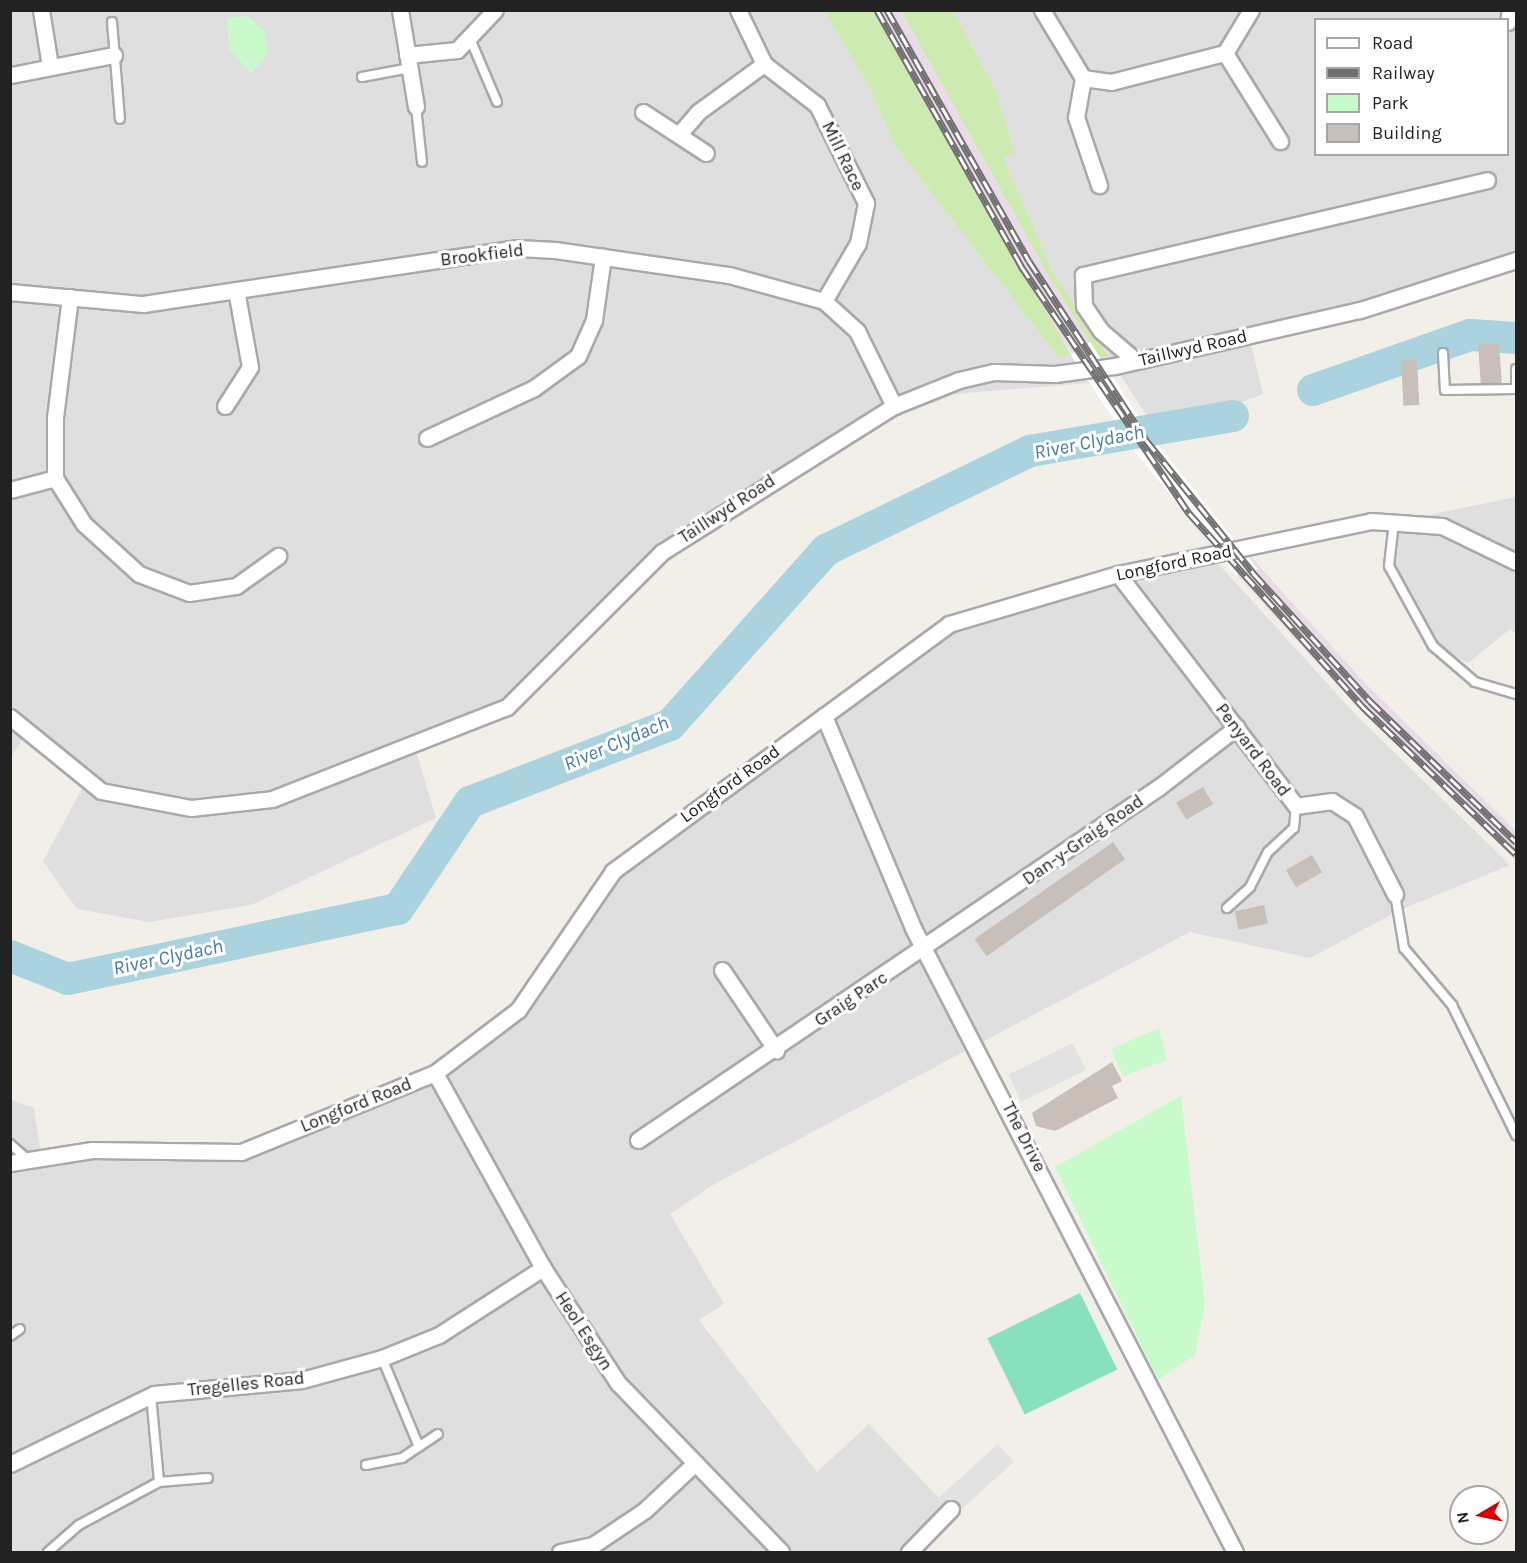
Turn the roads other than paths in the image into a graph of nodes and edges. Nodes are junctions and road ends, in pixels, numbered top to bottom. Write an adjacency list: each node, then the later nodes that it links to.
1 (41, 10): 13 (street)
2 (400, 10): 11 (street)
3 (495, 10): 8 (street)
4 (738, 10): 12 (street, Mill Race)
5 (1042, 10): 16 (street)
6 (1251, 10): 9 (street)
7 (112, 22): 10 (lane)
8 (471, 41): 11 (street); 17 (lane)
9 (1225, 53): 16 (street); 22 (street)
10 (114, 55): 13 (street); 20 (lane)
11 (408, 61): 15 (lane); 18 (street)
12 (764, 64): 21 (street); 32 (street, Mill Race)
13 (50, 66): 14 (street)
14 (11, 75)
15 (362, 77)
16 (1083, 78): 26 (street)
17 (497, 102)
18 (416, 107): 24 (lane)
19 (643, 112): 21 (street)
20 (120, 119)
21 (680, 133): 23 (street)
22 (1280, 141)
23 (706, 153)
24 (422, 162)
25 (1487, 180): 34 (street)
26 (1098, 185)
27 (603, 257): 29 (street, Brookfield); 32 (street, Brookfield); 39 (street)
28 (1516, 260): 34 (street, Taillwyd Road)
29 (236, 290): 31 (street, Brookfield); 37 (street)
30 (10, 292): 31 (street, Brookfield)
31 (70, 297): 40 (street)
32 (824, 301): 38 (street, Brookfield)
33 (1443, 353): 36 (lane)
34 (1136, 362): 38 (street, Taillwyd Road)
35 (1516, 369): 36 (lane)
36 (1516, 389)
37 (225, 406)
38 (894, 406): 48 (street, Taillwyd Road)
39 (427, 438)
40 (55, 477): 41 (street); 43 (street)
41 (10, 490)
42 (1394, 522): 44 (street, Longford Road); 45 (street, Longford Road); 46 (lane)
43 (278, 556)
44 (1516, 562)
45 (1118, 574): 47 (street, Longford Road); 49 (street, Penyard Road)
46 (1516, 694)
47 (824, 716): 53 (street, The Drive); 56 (street, Longford Road)
48 (10, 717)
49 (1237, 727): 50 (street, Penyard Road); 53 (street, Dan-y-Graig Road)
50 (1296, 807): 51 (street, Penyard Road); 52 (lane)
51 (1395, 894): 57 (lane)
52 (1227, 908)
53 (926, 948): 55 (street, Graig Parc); 79 (street, The Drive)
54 (722, 970): 55 (street)
55 (776, 1050): 58 (street, Graig Parc)
56 (435, 1073): 60 (street, Longford Road); 62 (street, Heol Esgyn)
57 (1516, 1135)
58 (638, 1140)
59 (10, 1144): 60 (lane)
60 (26, 1158): 61 (street, Longford Road)
61 (10, 1163)
62 (543, 1268): 65 (street, Tregelles Road); 69 (street, Heol Esgyn)
63 (20, 1329): 64 (lane)
64 (10, 1336)
65 (382, 1358): 66 (street, Tregelles Road); 68 (lane)
66 (151, 1395): 70 (street, Tregelles Road); 73 (lane)
67 (438, 1434): 68 (lane)
68 (419, 1447): 71 (lane)
69 (695, 1463): 76 (street); 77 (street, Heol Esgyn)
70 (10, 1464)
71 (366, 1465)
72 (208, 1478): 73 (lane)
73 (159, 1482): 75 (lane)
74 (951, 1509): 78 (street)
75 (48, 1552)
76 (560, 1552)
77 (781, 1552)
78 (909, 1552)
79 (1235, 1552)

